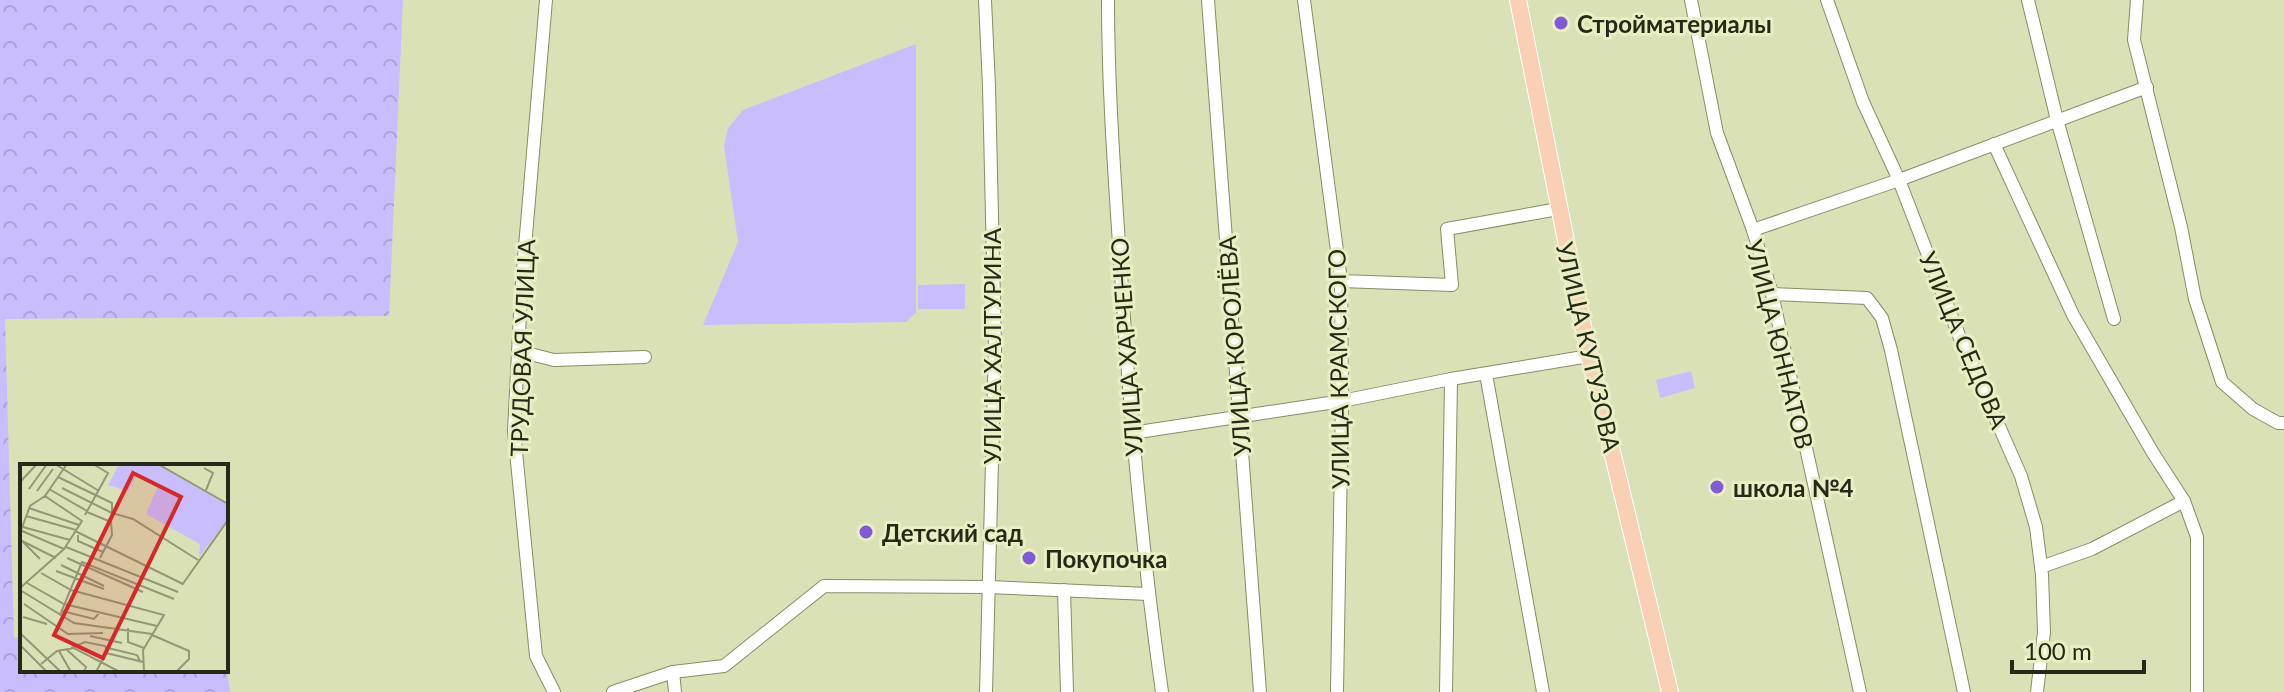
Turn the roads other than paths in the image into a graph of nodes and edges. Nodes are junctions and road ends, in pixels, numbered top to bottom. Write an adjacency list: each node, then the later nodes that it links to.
1 (546, 0): 20 (street, ТРУДОВАЯ УЛИЦА)
2 (985, 0): 31 (street, УЛИЦА ХАЛТУРИНА)
3 (1108, 0): 28 (street, УЛИЦА ХАРЧЕНКО)
4 (1208, 0): 26 (street, УЛИЦА КОРОЛЁВА)
5 (1304, 0): 17 (street, УЛИЦА КРАМСКОГО)
6 (1518, 0): 15 (main road, УЛИЦА КУТУЗОВА)
7 (1691, 0): 16 (street, УЛИЦА ЮННАТОВ)
8 (1827, 0): 14 (street, УЛИЦА СЕДОВА)
9 (2028, 0): 12 (street)
10 (2137, 0): 11 (street)
11 (2147, 87): 12 (street); 27 (street)
12 (2057, 120): 13 (street); 19 (street)
13 (1994, 144): 14 (street); 29 (street)
14 (1899, 180): 16 (street); 30 (street, УЛИЦА СЕДОВА)
15 (1558, 209): 17 (street); 21 (main road, УЛИЦА КУТУЗОВА)
16 (1753, 230): 18 (street, УЛИЦА ЮННАТОВ)
17 (1341, 281): 25 (street, УЛИЦА КРАМСКОГО)
18 (1772, 294): 46 (street, УЛИЦА ЮННАТОВ); 47 (street)
19 (2114, 319)
20 (518, 351): 22 (street); 35 (street, ТРУДОВАЯ УЛИЦА)
21 (1589, 356): 23 (street); 45 (main road, УЛИЦА КУТУЗОВА)
22 (645, 357)
23 (1486, 374): 24 (street); 44 (street)
24 (1451, 379): 25 (street); 43 (street)
25 (1342, 401): 26 (street); 42 (street, УЛИЦА КРАМСКОГО)
26 (1239, 416): 28 (street); 41 (street, УЛИЦА КОРОЛЁВА)
27 (2284, 423)
28 (1132, 433): 33 (street, УЛИЦА ХАРЧЕНКО)
29 (2184, 501): 30 (street); 49 (street)
30 (2041, 567): 48 (street, УЛИЦА СЕДОВА)
31 (988, 587): 32 (street); 34 (street); 38 (street, УЛИЦА ХАЛТУРИНА)
32 (1064, 590): 33 (street); 39 (street)
33 (1148, 594): 40 (street, УЛИЦА ХАРЧЕНКО)
34 (673, 672): 36 (street); 37 (street)
35 (554, 692)
36 (613, 692)
37 (675, 692)
38 (986, 692)
39 (1067, 692)
40 (1162, 692)
41 (1260, 692)
42 (1337, 692)
43 (1446, 692)
44 (1543, 692)
45 (1670, 692)
46 (1860, 692)
47 (1964, 692)
48 (2037, 692)
49 (2197, 692)

